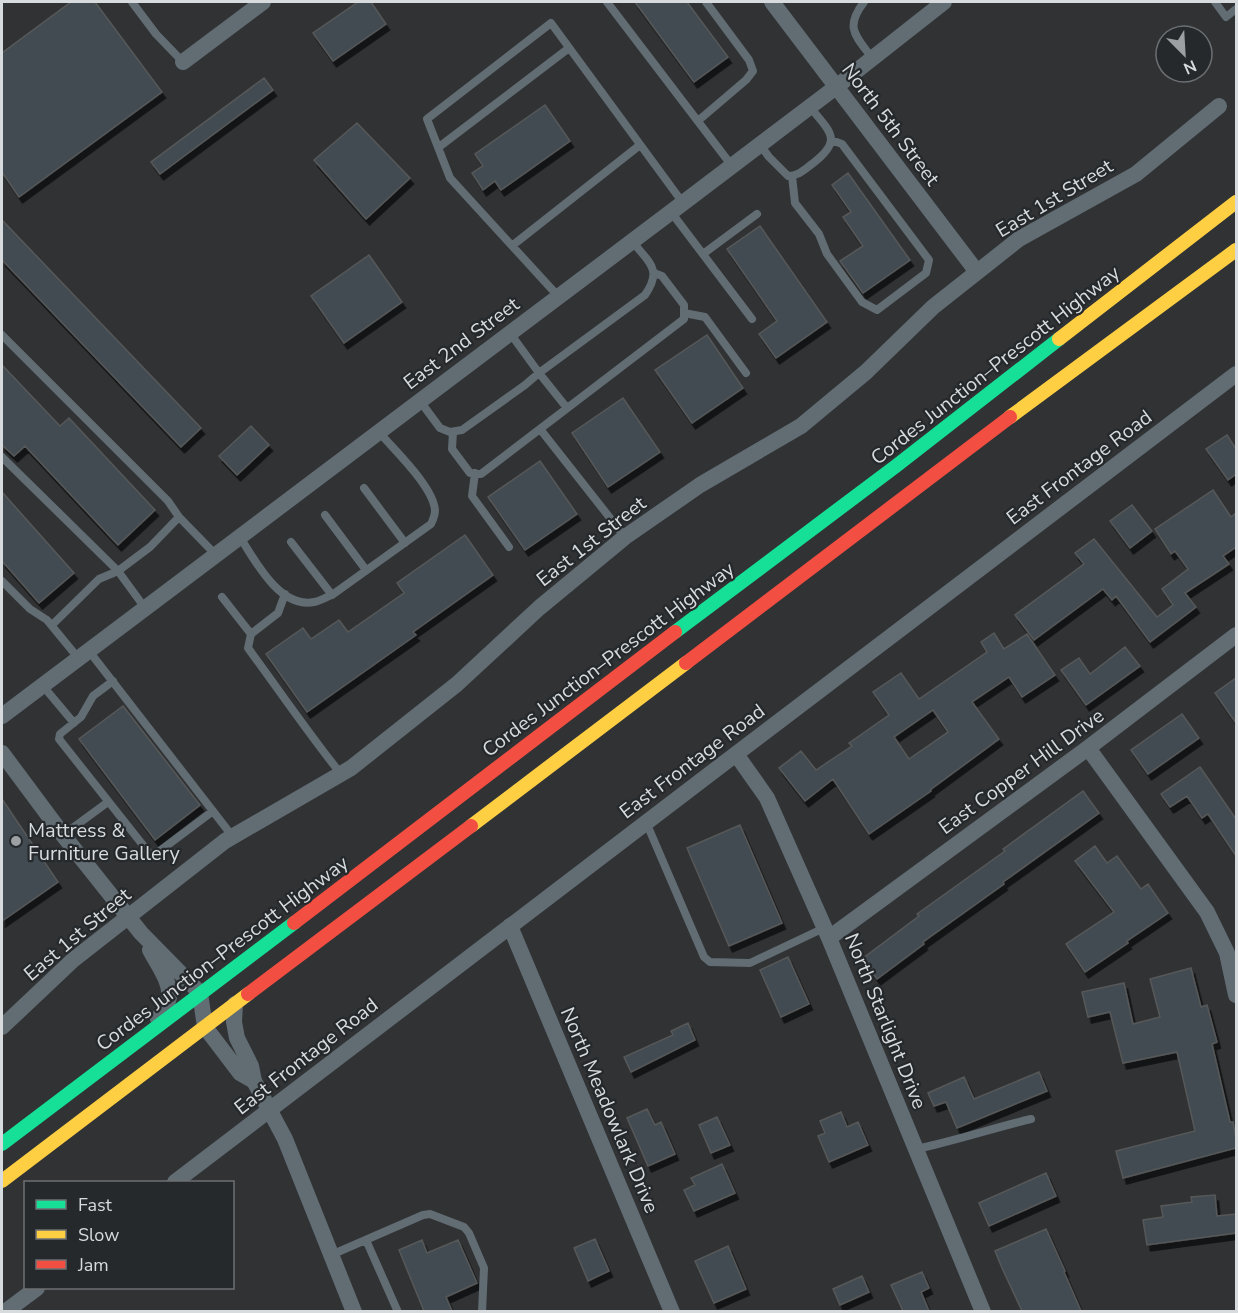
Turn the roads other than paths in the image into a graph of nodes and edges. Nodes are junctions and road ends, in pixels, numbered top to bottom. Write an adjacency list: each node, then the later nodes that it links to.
1 (132, 2): 12 (lane)
2 (263, 2): 12 (street)
3 (607, 2): 16 (lane)
4 (706, 2): 16 (lane)
5 (772, 2): 13 (street, North 5th Street)
6 (864, 2): 11 (lane)
7 (944, 2): 11 (street, East 2nd Street)
8 (1215, 2): 9 (lane)
9 (1236, 9)
10 (569, 48): 18 (lane); 20 (lane); 20 (lane)
11 (873, 58): 13 (street, East 2nd Street)
12 (183, 62)
13 (836, 87): 15 (street, East 2nd Street); 30 (street, North 5th Street)
14 (1219, 106): 30 (street, East 1st Street)
15 (810, 107): 17 (lane); 19 (street, East 2nd Street)
16 (699, 120): 21 (lane)
17 (831, 140): 22 (lane); 22 (lane)
18 (640, 145): 24 (lane); 27 (lane)
19 (760, 145): 21 (street, East 2nd Street); 22 (lane)
20 (439, 147): 27 (lane)
21 (732, 166): 24 (street, East 2nd Street)
22 (792, 176)
23 (1236, 202): 84 (main road, Cordes Junction–Prescott Highway)
24 (677, 208): 26 (street, East 2nd Street); 29 (lane)
25 (757, 214): 29 (lane)
26 (632, 241): 31 (lane); 32 (street, East 2nd Street)
27 (513, 245): 32 (lane)
28 (1236, 250): 86 (main road)
29 (703, 254): 34 (lane)
30 (977, 272): 51 (street, East 1st Street)
31 (654, 273): 33 (lane); 37 (lane)
32 (558, 296): 35 (street, East 2nd Street)
33 (684, 313): 38 (lane); 41 (lane)
34 (752, 319)
35 (510, 333): 37 (lane); 40 (street, East 2nd Street)
36 (2, 335): 49 (lane)
37 (539, 373): 41 (lane); 44 (lane)
38 (746, 373)
39 (1236, 374): 73 (street, East Frontage Road)
40 (420, 401): 43 (street, East 2nd Street); 44 (lane)
41 (567, 408): 42 (lane)
42 (540, 429): 46 (lane); 51 (lane)
43 (379, 432): 50 (street, East 2nd Street); 53 (lane)
44 (453, 432): 46 (lane)
45 (2, 457): 57 (lane)
46 (475, 473): 54 (lane)
47 (364, 488): 53 (lane)
48 (325, 515): 56 (lane)
49 (178, 517): 55 (lane); 57 (lane)
50 (240, 537): 55 (street, East 2nd Street); 59 (lane)
51 (625, 537): 74 (street, East 1st Street)
52 (291, 542): 60 (lane)
53 (405, 543): 56 (lane)
54 (509, 547)
55 (216, 555): 62 (street, East 2nd Street)
56 (366, 570): 60 (lane)
57 (118, 571): 62 (lane); 63 (lane)
58 (2, 581): 63 (lane)
59 (285, 594): 60 (lane); 64 (lane)
60 (332, 595)
61 (222, 597): 64 (lane)
62 (145, 608): 66 (street, East 2nd Street)
63 (52, 625): 66 (lane)
64 (250, 634): 74 (lane)
65 (1236, 635): 71 (street, East Copper Hill Drive)
66 (84, 655): 67 (lane); 68 (street, East 2nd Street)
67 (112, 681): 70 (lane); 76 (lane)
68 (43, 686): 69 (street, East 2nd Street); 70 (lane)
69 (2, 716)
70 (74, 723): 75 (lane)
71 (1088, 748): 83 (street, East Copper Hill Drive); 85 (street)
72 (2, 753): 78 (street)
73 (736, 753): 77 (street, East Frontage Road); 83 (street, North Starlight Drive)
74 (341, 774): 79 (street, East 1st Street)
75 (108, 802): 76 (lane); 78 (lane)
76 (213, 810): 79 (lane)
77 (646, 822): 81 (street, East Frontage Road); 83 (lane)
78 (63, 836): 80 (street)
79 (233, 837): 80 (street, East 1st Street)
80 (129, 918): 82 (street); 87 (street, East 1st Street)
81 (510, 926): 91 (street, East Frontage Road); 105 (street, North Meadowlark Drive)
82 (141, 933): 84 (street); 89 (street)
83 (826, 933): 94 (street, North Starlight Drive)
84 (200, 993): 88 (street); 89 (main road, Cordes Junction–Prescott Highway)
85 (1236, 995)
86 (235, 1004): 88 (main road); 90 (street)
87 (2, 1027)
88 (205, 1027): 90 (street); 95 (main road)
89 (152, 1029): 93 (main road, Cordes Junction–Prescott Highway)
90 (254, 1081): 91 (street)
91 (270, 1110): 96 (street, East Frontage Road); 98 (street)
92 (1031, 1119): 94 (lane)
93 (2, 1143)
94 (916, 1149): 106 (street, North Starlight Drive)
95 (2, 1181)
96 (176, 1181)
97 (366, 1240): 98 (lane); 103 (lane); 104 (lane)
98 (331, 1256): 102 (street)
99 (36, 1289): 100 (street)
100 (25, 1305): 101 (street)
101 (5, 1311)
102 (354, 1311)
103 (398, 1311)
104 (482, 1311)
105 (672, 1311)
106 (983, 1311)

